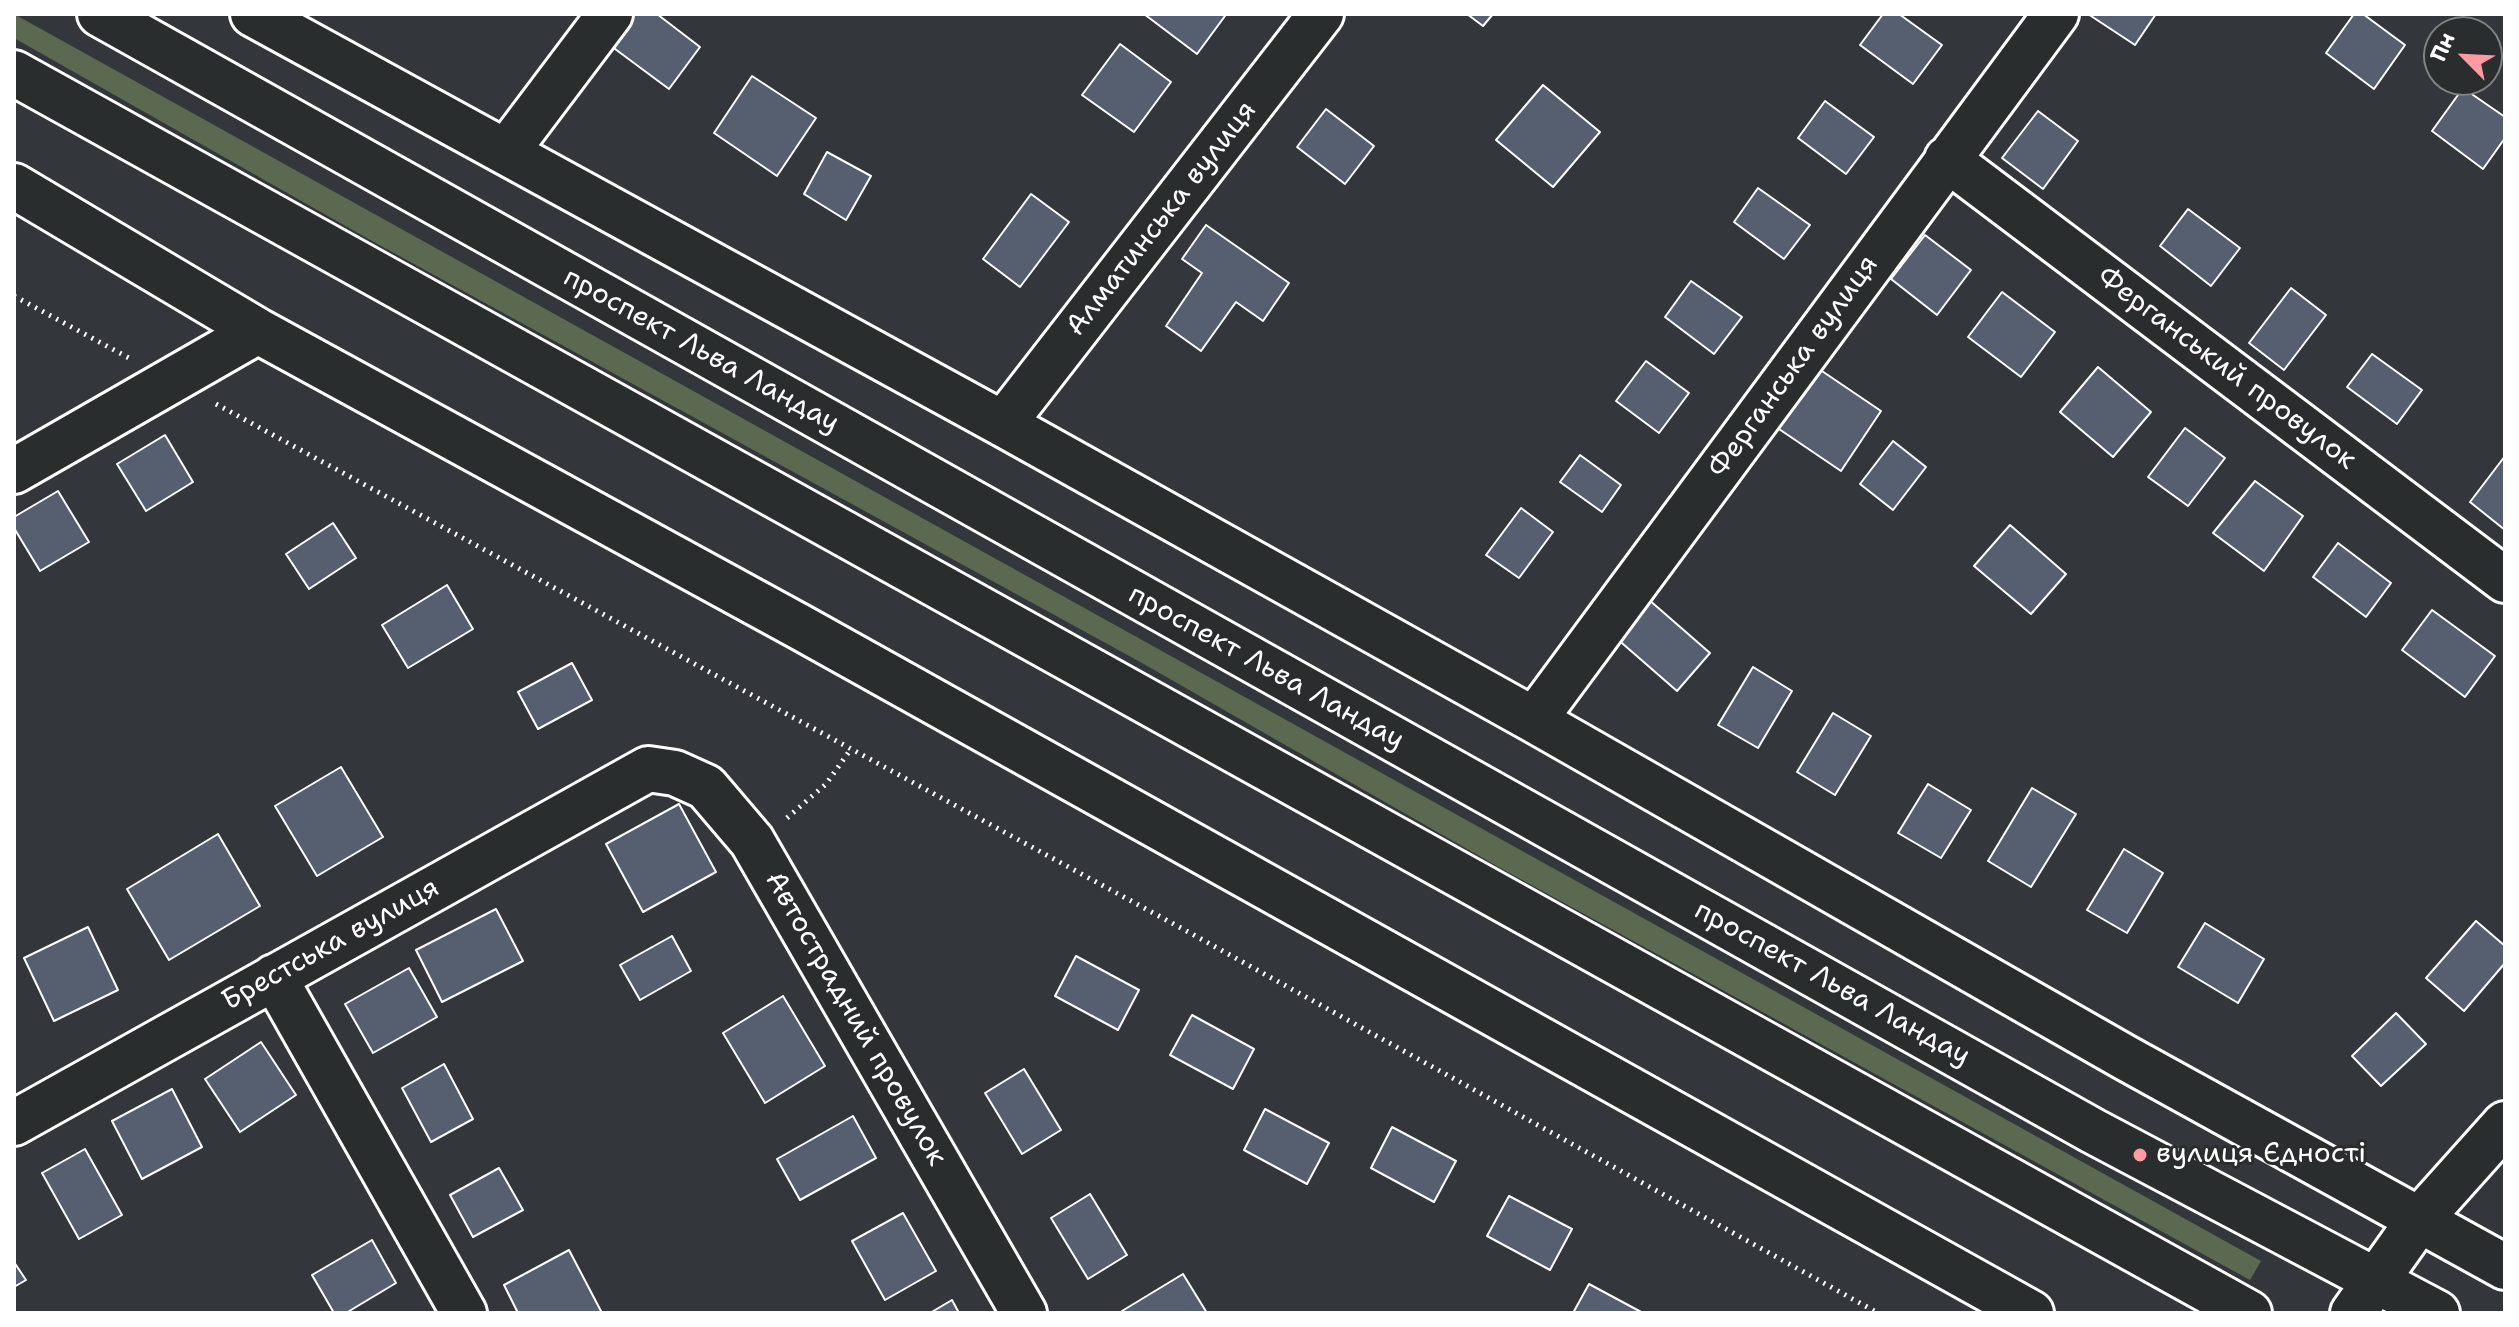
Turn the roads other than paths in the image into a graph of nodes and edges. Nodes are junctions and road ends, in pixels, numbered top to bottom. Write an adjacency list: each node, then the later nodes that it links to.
1 (100, 14): 21 (street, проспект Льва Ландау)
2 (253, 14): 7 (street)
3 (610, 14): 7 (street)
4 (1321, 14): 11 (street, Алматинська вулиця)
5 (2056, 14): 8 (street, Ферганська вулиця)
6 (14, 73): 25 (street)
7 (506, 152): 11 (street)
8 (1947, 159): 13 (street, Ферганський провулок); 14 (street, Ферганська вулиця)
9 (14, 186): 10 (street)
10 (258, 331): 12 (street); 24 (street)
11 (1003, 424): 14 (street)
12 (14, 471)
13 (2505, 580)
14 (1534, 720): 19 (street)
15 (648, 769): 16 (street, Брестська вулиця); 23 (street, Автострадний провулок)
16 (274, 977): 17 (street, Брестська вулиця); 22 (street)
17 (14, 1123)
18 (2505, 1124): 19 (street)
19 (2419, 1220): 20 (street); 21 (street)
20 (2505, 1267)
21 (2364, 1296): 26 (street, проспект Льва Ландау)
22 (464, 1313)
23 (1024, 1313)
24 (2031, 1313)
25 (2249, 1313)
26 (2437, 1313)

